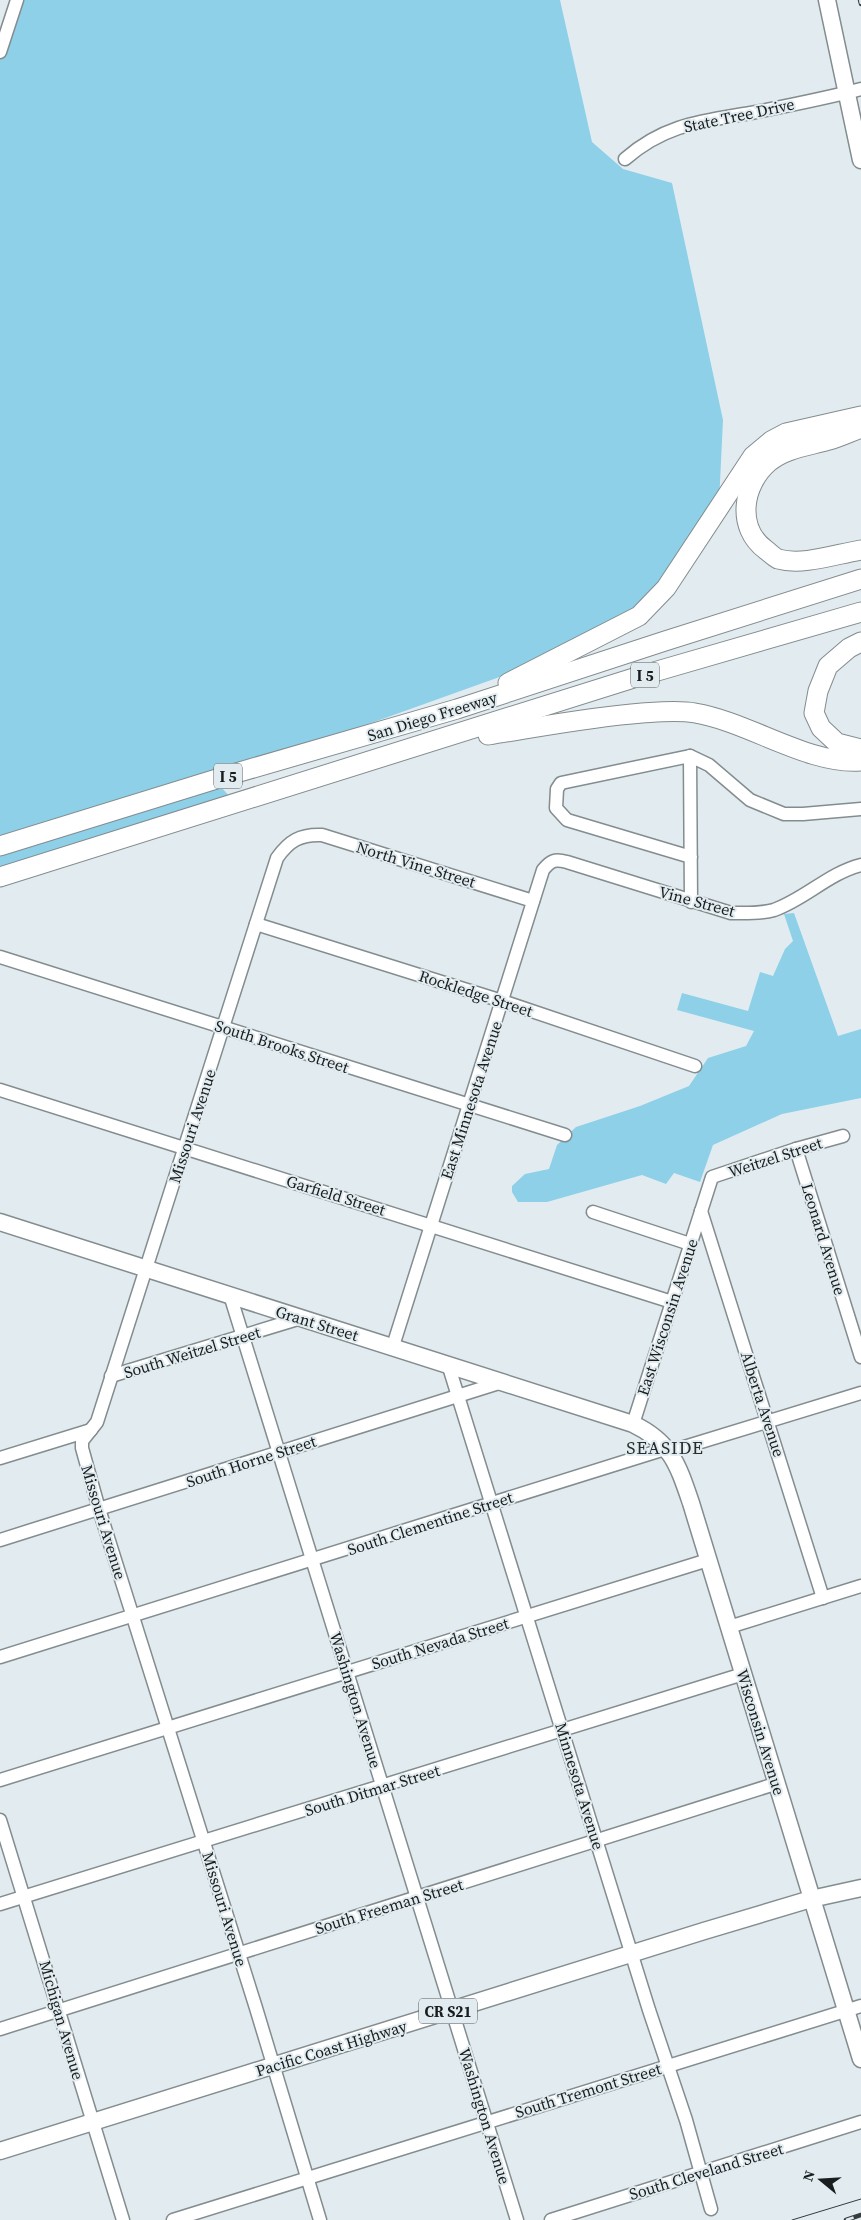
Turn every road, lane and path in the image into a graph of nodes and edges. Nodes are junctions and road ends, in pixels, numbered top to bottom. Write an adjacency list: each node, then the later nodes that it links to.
1 (17, 0): 3 (street)
2 (826, 0): 4 (main road)
3 (0, 52)
4 (854, 91): 5 (street, State Tree Drive); 6 (main road)
5 (625, 159)
6 (861, 160)
7 (861, 416): 13 (highway)
8 (861, 428): 9 (highway)
9 (861, 550)
10 (861, 579): 13 (highway, San Diego Freeway / I 5)
11 (861, 612): 14 (highway, San Diego Freeway / I 5)
12 (861, 642): 15 (highway)
13 (457, 710): 20 (highway, San Diego Freeway / I 5)
14 (430, 744): 17 (highway); 24 (highway, San Diego Freeway / I 5)
15 (861, 749)
16 (690, 756): 18 (street); 21 (street); 21 (street)
17 (861, 761)
18 (861, 809)
19 (297, 837): 25 (street, North Vine Street); 27 (street, Missouri Avenue)
20 (0, 846)
21 (692, 857): 26 (street)
22 (556, 859): 25 (street, East Minnesota Avenue); 26 (street, Vine Street)
23 (861, 865): 26 (street, Vine Street)
24 (0, 878)
25 (534, 901): 29 (street, East Minnesota Avenue)
26 (691, 902)
27 (256, 924): 29 (street, Rockledge Street); 30 (street, Missouri Avenue)
28 (0, 957): 30 (street, South Brooks Street)
29 (502, 1001): 31 (street, Rockledge Street); 33 (street, East Minnesota Avenue)
30 (223, 1027): 33 (street, South Brooks Street); 36 (street, Missouri Avenue)
31 (695, 1066)
32 (0, 1090): 36 (street, Garfield Street)
33 (469, 1106): 34 (street, South Brooks Street); 41 (street, East Minnesota Avenue)
34 (565, 1135)
35 (843, 1136): 37 (street, Weitzel Street)
36 (184, 1148): 41 (street, Garfield Street); 43 (street, Missouri Avenue)
37 (796, 1149): 38 (street, Weitzel Street); 49 (street, Leonard Avenue)
38 (701, 1210): 42 (street, East Wisconsin Avenue); 55 (street, Alberta Avenue)
39 (593, 1212): 42 (street)
40 (0, 1222): 43 (main road, Grant Street)
41 (432, 1225): 45 (street, Garfield Street); 48 (street, East Minnesota Avenue)
42 (690, 1244): 45 (street, East Wisconsin Avenue)
43 (146, 1268): 44 (main road, Grant Street); 51 (street, Missouri Avenue)
44 (230, 1295): 46 (main road, Grant Street); 47 (street, Washington Avenue)
45 (672, 1302): 56 (street, East Wisconsin Avenue)
46 (301, 1318): 47 (street, South Weitzel Street); 48 (main road, Grant Street)
47 (243, 1336): 51 (street, South Weitzel Street); 59 (street, Washington Avenue)
48 (393, 1346): 50 (main road, Grant Street)
49 (861, 1357)
50 (448, 1364): 52 (main road, Grant Street); 54 (street, Minnesota Avenue)
51 (111, 1376): 57 (street, Missouri Avenue)
52 (502, 1382): 54 (street, South Horne Street); 56 (main road, Grant Street)
53 (861, 1393): 55 (street, South Clementine Street)
54 (458, 1395): 59 (street, South Horne Street); 61 (street, Minnesota Avenue)
55 (768, 1420): 58 (street, South Clementine Street); 67 (street, Alberta Avenue)
56 (633, 1424): 58 (main road, Wisconsin Avenue)
57 (92, 1430): 60 (street); 62 (street, Missouri Avenue)
58 (668, 1448): 61 (street, South Clementine Street); 65 (main road, Wisconsin Avenue)
59 (279, 1452): 62 (street, South Horne Street); 64 (street, Washington Avenue)
60 (0, 1458)
61 (492, 1504): 64 (street, South Clementine Street); 68 (street, Minnesota Avenue)
62 (99, 1509): 63 (street, South Horne Street); 69 (street, Missouri Avenue)
63 (0, 1540)
64 (313, 1560): 69 (street, South Clementine Street); 72 (street, Washington Avenue)
65 (708, 1560): 68 (street, South Nevada Street); 70 (main road, Wisconsin Avenue)
66 (861, 1586): 67 (street)
67 (823, 1598): 70 (street)
68 (527, 1616): 72 (street, South Nevada Street); 75 (street, Minnesota Avenue)
69 (132, 1617): 71 (street, South Clementine Street); 74 (street, Missouri Avenue)
70 (729, 1627): 73 (main road, Wisconsin Avenue)
71 (0, 1658)
72 (348, 1672): 74 (street, South Nevada Street); 78 (street, Washington Avenue)
73 (743, 1674): 75 (street, South Ditmar Street); 77 (main road, Wisconsin Avenue)
74 (168, 1728): 76 (street, South Nevada Street); 80 (street, Missouri Avenue)
75 (562, 1730): 78 (street, South Ditmar Street); 81 (street, Minnesota Avenue)
76 (0, 1780)
77 (778, 1783): 81 (street, South Freeman Street); 85 (main road, Wisconsin Avenue)
78 (382, 1787): 80 (street, South Ditmar Street); 84 (street, Washington Avenue)
79 (0, 1820): 83 (street, Michigan Avenue)
80 (203, 1841): 83 (street, South Ditmar Street); 88 (street, Missouri Avenue)
81 (597, 1841): 84 (street, South Freeman Street); 87 (street, Minnesota Avenue)
82 (861, 1888): 85 (main road, CR S21)
83 (24, 1896): 86 (street, South Ditmar Street); 90 (street, Michigan Avenue)
84 (417, 1897): 88 (street, South Freeman Street); 91 (street, Washington Avenue)
85 (811, 1899): 87 (main road, Pacific Coast Highway / CR S21); 89 (main road, Wisconsin Avenue)
86 (0, 1904)
87 (632, 1953): 91 (main road, Pacific Coast Highway / CR S21); 95 (street, Minnesota Avenue)
88 (238, 1954): 90 (street, South Freeman Street); 94 (street, Missouri Avenue)
89 (853, 2008): 93 (main road, Wisconsin Avenue); 95 (street, South Tremont Street)
90 (59, 2010): 92 (street, South Freeman Street); 96 (street, Michigan Avenue)
91 (452, 2010): 94 (main road, Pacific Coast Highway / CR S21); 97 (street, Washington Avenue)
92 (0, 2029)
93 (861, 2060)
94 (273, 2065): 96 (main road, Pacific Coast Highway / CR S21); 101 (street, Missouri Avenue)
95 (668, 2065): 97 (street, South Tremont Street); 100 (street, Minnesota Avenue)
96 (92, 2122): 99 (main road, Pacific Coast Highway / CR S21); 103 (street, Michigan Avenue)
97 (486, 2122): 101 (street, South Tremont Street); 106 (street, Washington Avenue)
98 (861, 2122): 100 (street, South Cleveland Street)
99 (0, 2150)
100 (702, 2172): 102 (street, Minnesota Avenue); 107 (street, South Cleveland Street)
101 (306, 2179): 104 (street, South Tremont Street); 105 (street, Missouri Avenue)
102 (711, 2209)
103 (122, 2220)
104 (173, 2220)
105 (320, 2220)
106 (517, 2220)
107 (551, 2220)

